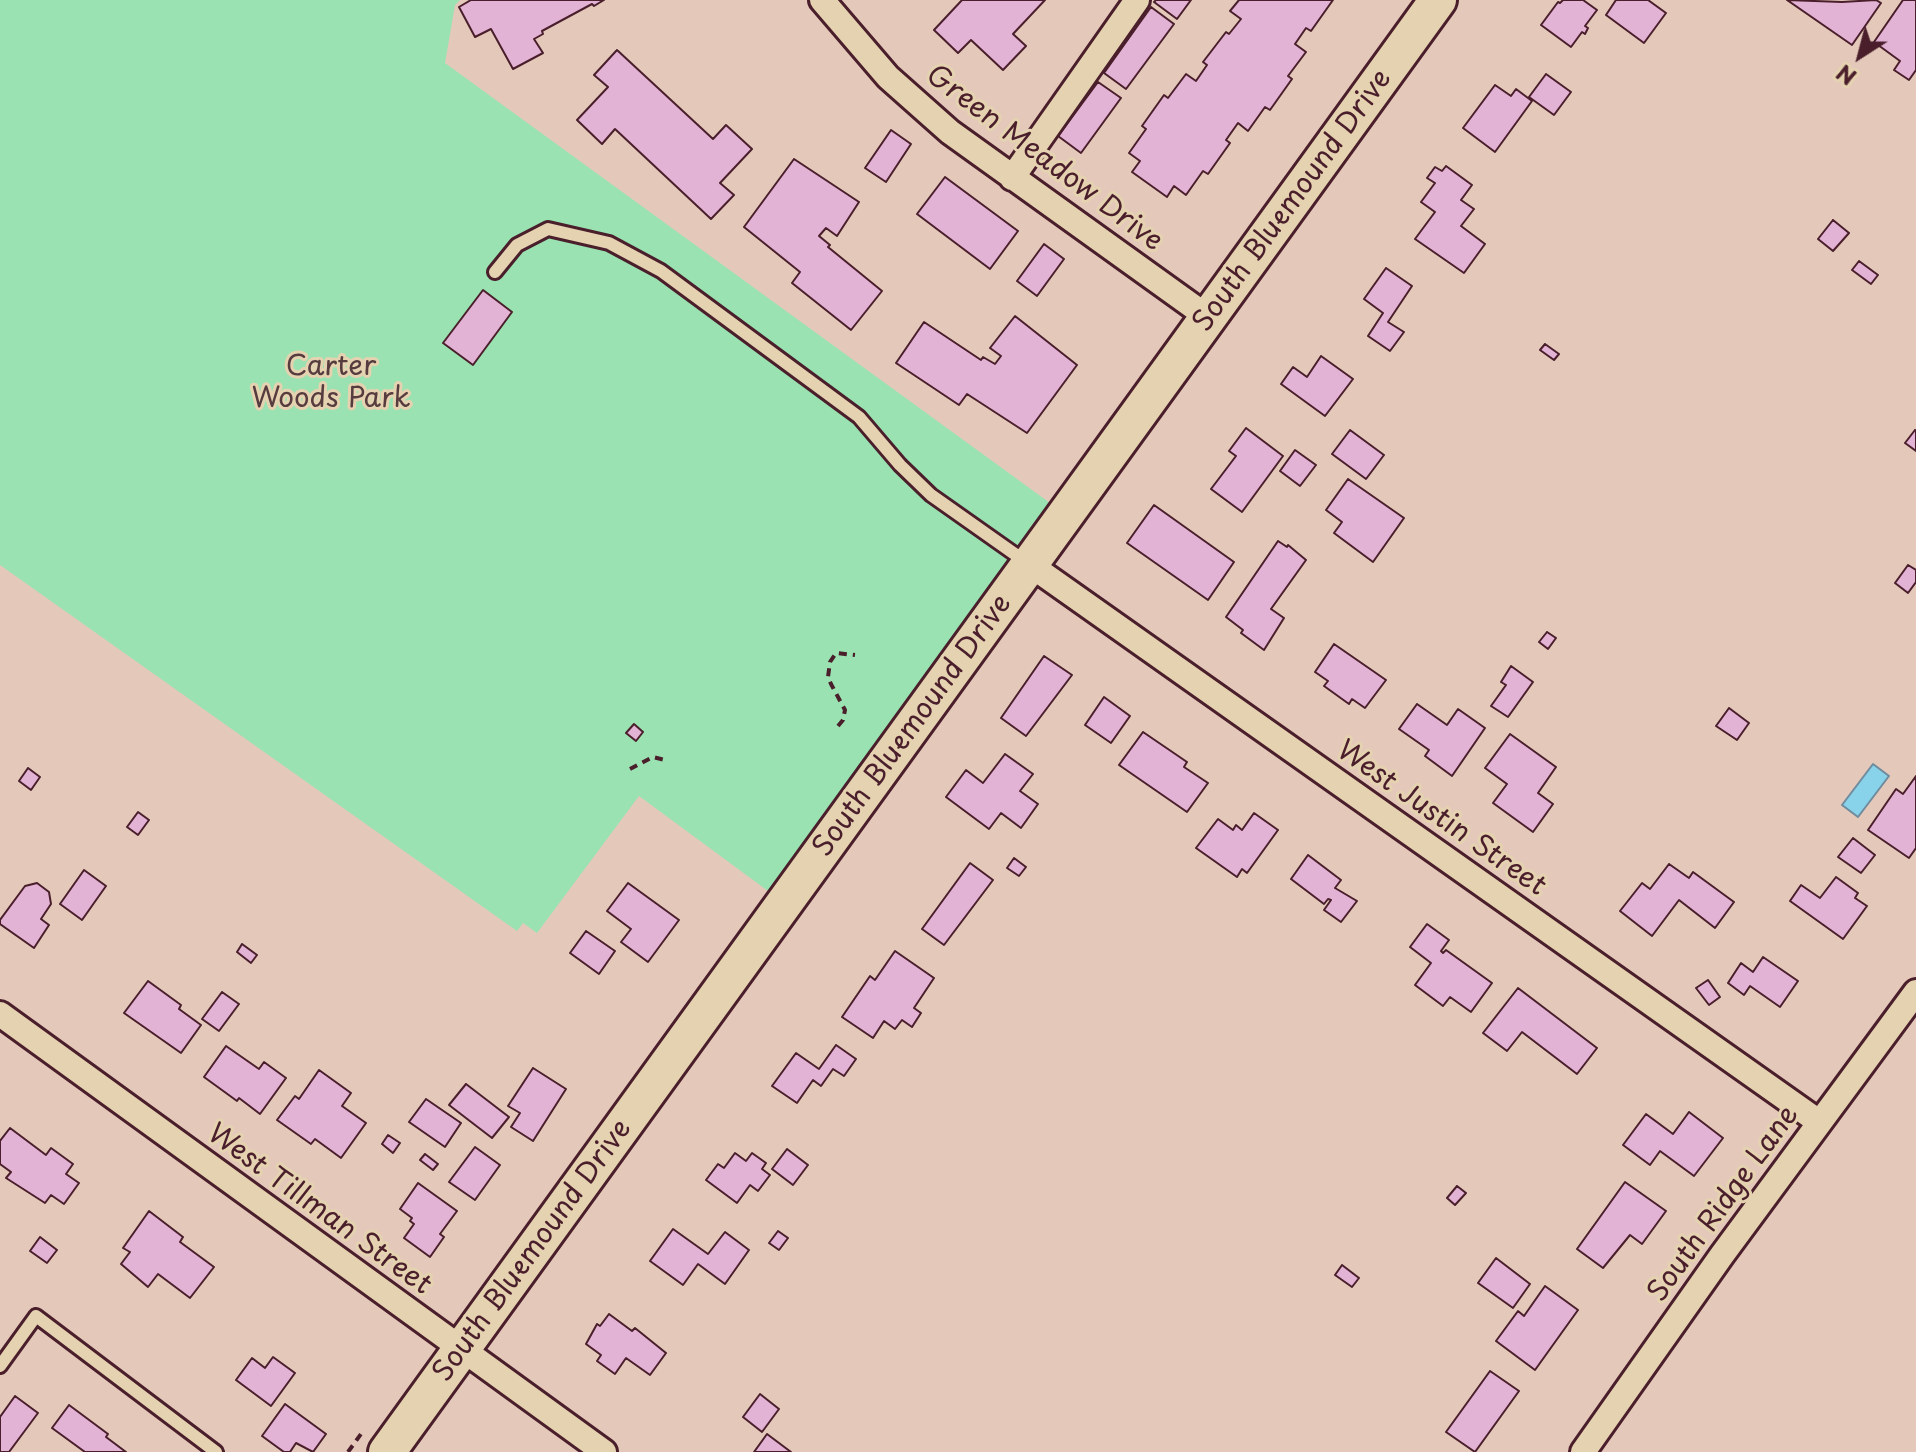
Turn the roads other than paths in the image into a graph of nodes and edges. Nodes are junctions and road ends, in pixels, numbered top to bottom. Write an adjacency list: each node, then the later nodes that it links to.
1 (822, 0): 4 (street, Green Meadow Drive)
2 (1137, 0): 4 (street)
3 (1438, 0): 6 (main road, South Bluemound Drive)
4 (1012, 178): 6 (street, Green Meadow Drive)
5 (495, 272): 7 (lane)
6 (1209, 318): 7 (main road, South Bluemound Drive)
7 (1029, 564): 10 (street, West Justin Street); 11 (main road, South Bluemound Drive)
8 (1916, 992): 10 (street, South Ridge Lane)
9 (0, 1014): 11 (street, West Tillman Street)
10 (1819, 1122): 16 (street, South Ridge Lane)
11 (461, 1350): 14 (main road, South Bluemound Drive); 15 (street, West Tillman Street)
12 (0, 1366): 13 (lane)
13 (216, 1452)
14 (387, 1452)
15 (604, 1452)
16 (1583, 1452)

